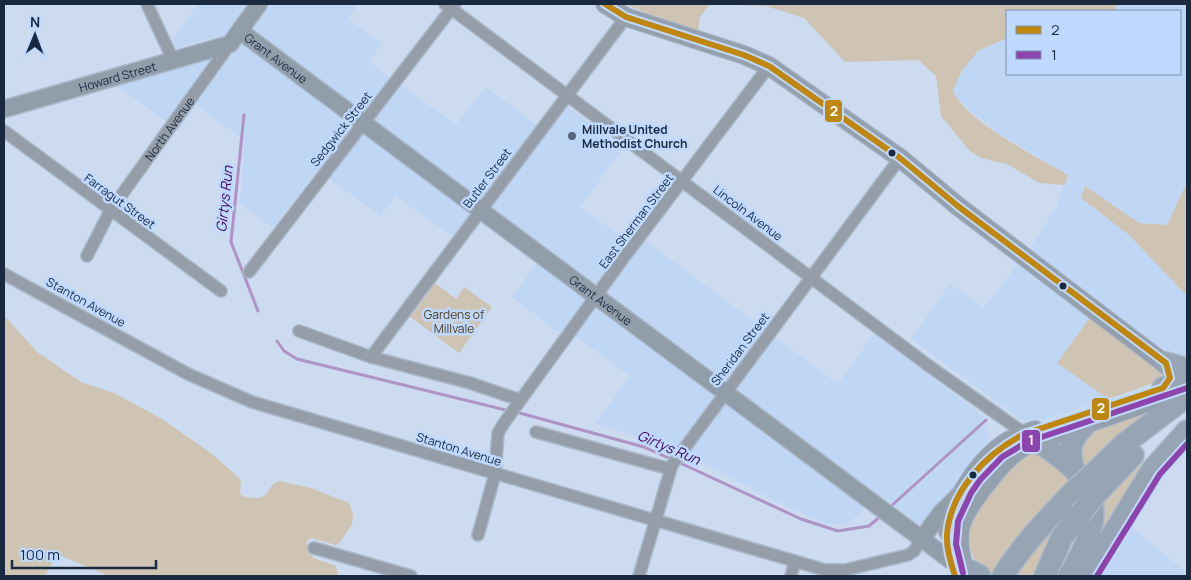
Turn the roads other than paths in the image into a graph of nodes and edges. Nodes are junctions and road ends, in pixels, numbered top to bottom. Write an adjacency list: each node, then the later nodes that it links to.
1 (147, 4): 7 (street)
2 (259, 4): 6 (street, North Avenue)
3 (605, 4): 5 (main road)
4 (450, 5): 9 (street, Lincoln Avenue); 11 (street, Sedgwick Street)
5 (626, 17): 8 (main road); 9 (street, Butler Street)
6 (235, 37): 7 (street, Howard Street); 11 (street, Grant Avenue); 16 (street, North Avenue)
7 (173, 60): 10 (street, Howard Street)
8 (769, 66): 13 (main road); 14 (street, East Sherman Street)
9 (567, 95): 14 (street, Lincoln Avenue); 15 (street, Butler Street)
10 (4, 109)
11 (363, 123): 15 (street, Grant Avenue); 18 (street, Sedgwick Street)
12 (4, 131): 16 (street, Farragut Street)
13 (900, 158): 20 (street, Sheridan Street); 25 (main road)
14 (682, 182): 20 (street, Lincoln Avenue); 22 (street, East Sherman Street)
15 (480, 210): 22 (street, Grant Avenue); 24 (street, Butler Street)
16 (110, 211): 17 (street, North Avenue); 21 (street, Farragut Street)
17 (87, 256)
18 (249, 272)
19 (4, 274): 35 (street, Stanton Avenue)
20 (811, 277): 27 (street, Sheridan Street); 33 (street, Lincoln Avenue)
21 (221, 291)
22 (596, 296): 27 (street, Grant Avenue); 28 (street, East Sherman Street)
23 (300, 331): 24 (street)
24 (371, 357): 28 (street)
25 (1166, 363): 26 (highway)
26 (1180, 383): 30 (main road); 33 (main road); 36 (highway)
27 (725, 392): 34 (street, Sheridan Street); 40 (street, Grant Avenue)
28 (518, 402): 35 (street, East Sherman Street)
29 (1187, 412): 36 (highway)
30 (1084, 426): 33 (main road); 36 (highway)
31 (1187, 431): 44 (highway)
32 (536, 432): 34 (street)
33 (1030, 438): 36 (highway); 37 (main road); 43 (main road)
34 (671, 467): 38 (street, Sheridan Street)
35 (495, 474): 38 (street, Stanton Avenue); 39 (street, East Sherman Street)
36 (1088, 478): 44 (highway); 48 (highway, bridge); 49 (highway, bridge)
37 (962, 492): 40 (street); 43 (main road)
38 (655, 522): 42 (street, Stanton Avenue); 46 (street, Sheridan Street)
39 (478, 535)
40 (921, 540): 42 (street, Stanton Avenue); 43 (street, Grant Avenue)
41 (314, 548): 45 (street)
42 (795, 561): 47 (street)
43 (963, 571)
44 (1076, 574)
45 (411, 576)
46 (639, 576)
47 (791, 576)
48 (1003, 576)
49 (1044, 576)

